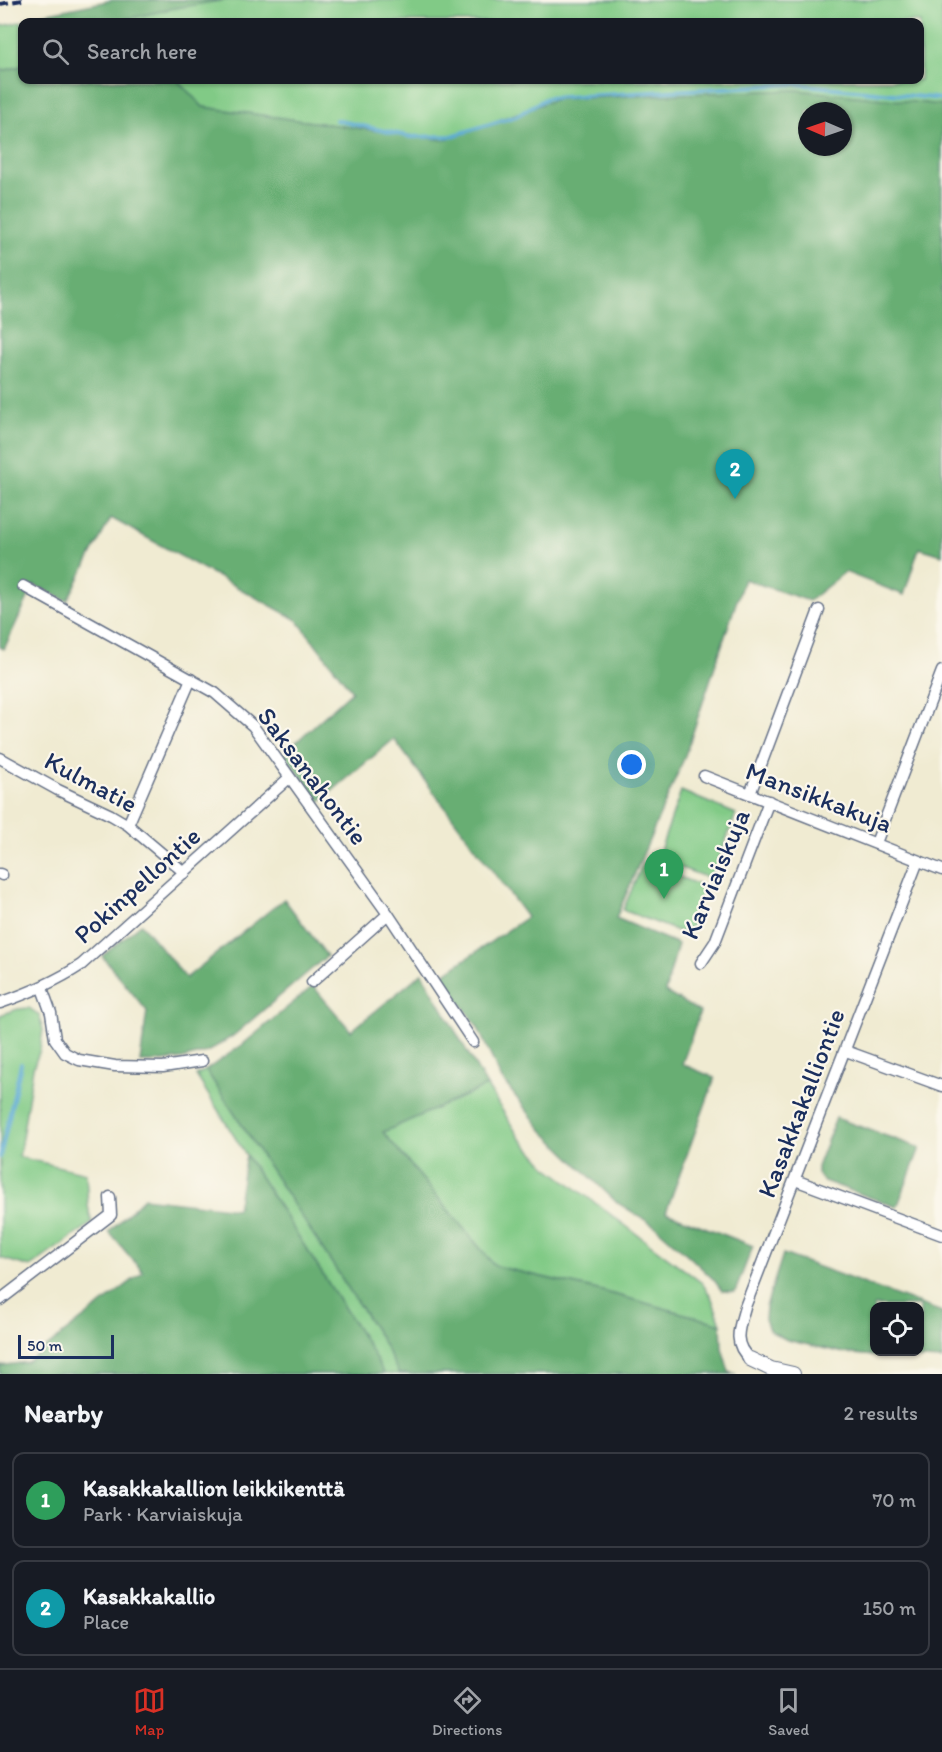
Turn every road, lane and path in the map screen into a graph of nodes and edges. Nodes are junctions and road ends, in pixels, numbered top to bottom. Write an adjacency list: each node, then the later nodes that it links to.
1 (23, 586): 4 (street, Saksanahontie)
2 (819, 610): 8 (street)
3 (942, 671): 11 (street)
4 (191, 679): 7 (street, Saksanahontie); 10 (street)
5 (0, 758): 10 (street, Kulmatie)
6 (704, 776): 8 (street, Mansikkakuja)
7 (289, 778): 14 (street, Pokinpellontie); 15 (street, Saksanahontie)
8 (750, 794): 9 (street, Mansikkakuja)
9 (769, 801): 11 (street, Mansikkakuja); 16 (street, Karviaiskuja)
10 (128, 825): 14 (street, Kulmatie)
11 (876, 843): 12 (street, Mansikkakuja)
12 (918, 861): 13 (street, Mansikkakuja); 21 (street, Kasakkakalliontie)
13 (942, 870)
14 (185, 873): 18 (street, Pokinpellontie)
15 (388, 914): 17 (street); 20 (street, Saksanahontie)
16 (701, 963)
17 (312, 982)
18 (42, 988): 19 (street, Pokinpellontie); 22 (street)
19 (0, 1003)
20 (473, 1042)
21 (846, 1051): 23 (street); 24 (street, Kasakkakalliontie)
22 (202, 1061)
23 (942, 1086)
24 (795, 1180): 26 (street); 28 (street, Kasakkakalliontie)
25 (110, 1197): 27 (street)
26 (942, 1235)
27 (0, 1300)
28 (750, 1359): 29 (street)
29 (794, 1374)

